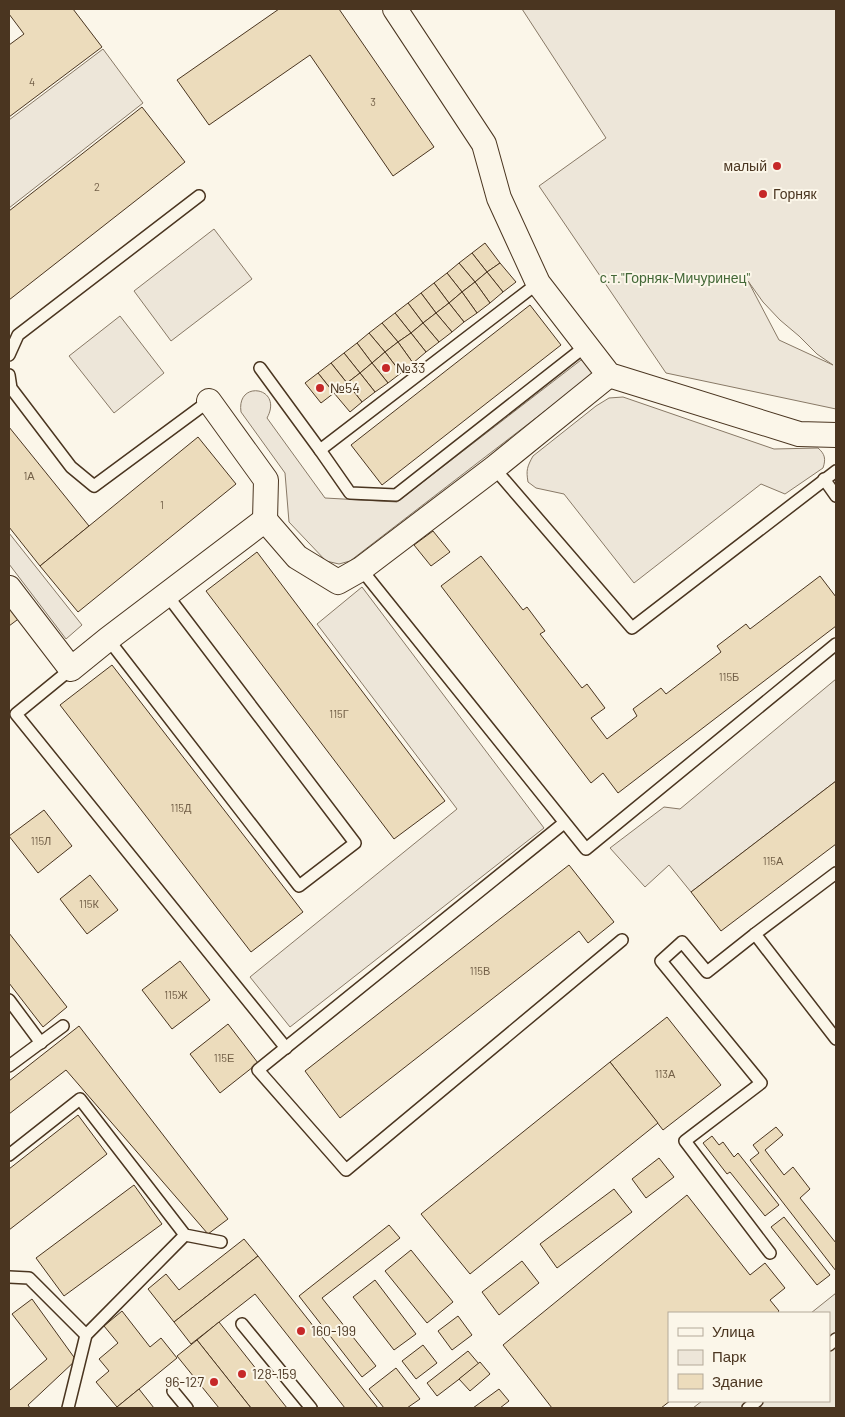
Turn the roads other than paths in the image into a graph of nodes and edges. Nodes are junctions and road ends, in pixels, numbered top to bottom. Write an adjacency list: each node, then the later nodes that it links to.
1 (395, 9): 3 (street)
2 (199, 196): 5 (lane)
3 (538, 283): 4 (street); 11 (lane)
4 (587, 345): 7 (street); 11 (lane)
5 (9, 355)
6 (260, 368): 11 (lane)
7 (609, 375): 10 (street); 12 (street)
8 (9, 376): 9 (lane)
9 (209, 400): 16 (street)
10 (836, 434)
11 (320, 450)
12 (494, 468): 14 (lane); 17 (street)
13 (836, 471): 14 (lane)
14 (824, 479): 15 (lane)
15 (836, 496)
16 (265, 520): 17 (street); 19 (street)
17 (361, 569): 23 (lane)
18 (9, 588): 22 (street)
19 (167, 594): 20 (street); 20 (lane)
20 (108, 639): 22 (street)
21 (836, 644): 23 (lane)
22 (71, 669): 31 (lane)
23 (564, 822): 31 (lane)
24 (836, 872): 25 (lane)
25 (755, 934): 29 (lane); 36 (lane)
26 (622, 940): 31 (lane)
27 (9, 1000): 30 (lane)
28 (63, 1026): 30 (lane)
29 (834, 1032)
30 (40, 1043): 32 (lane)
31 (286, 1048)
32 (9, 1066)
33 (9, 1155): 34 (lane)
34 (185, 1235): 35 (lane); 39 (lane)
35 (222, 1242)
36 (770, 1253)
37 (9, 1277): 39 (lane)
38 (242, 1324): 43 (lane)
39 (86, 1335): 41 (lane)
40 (173, 1391): 42 (lane)
41 (68, 1408)
42 (187, 1408)
43 (311, 1408)

